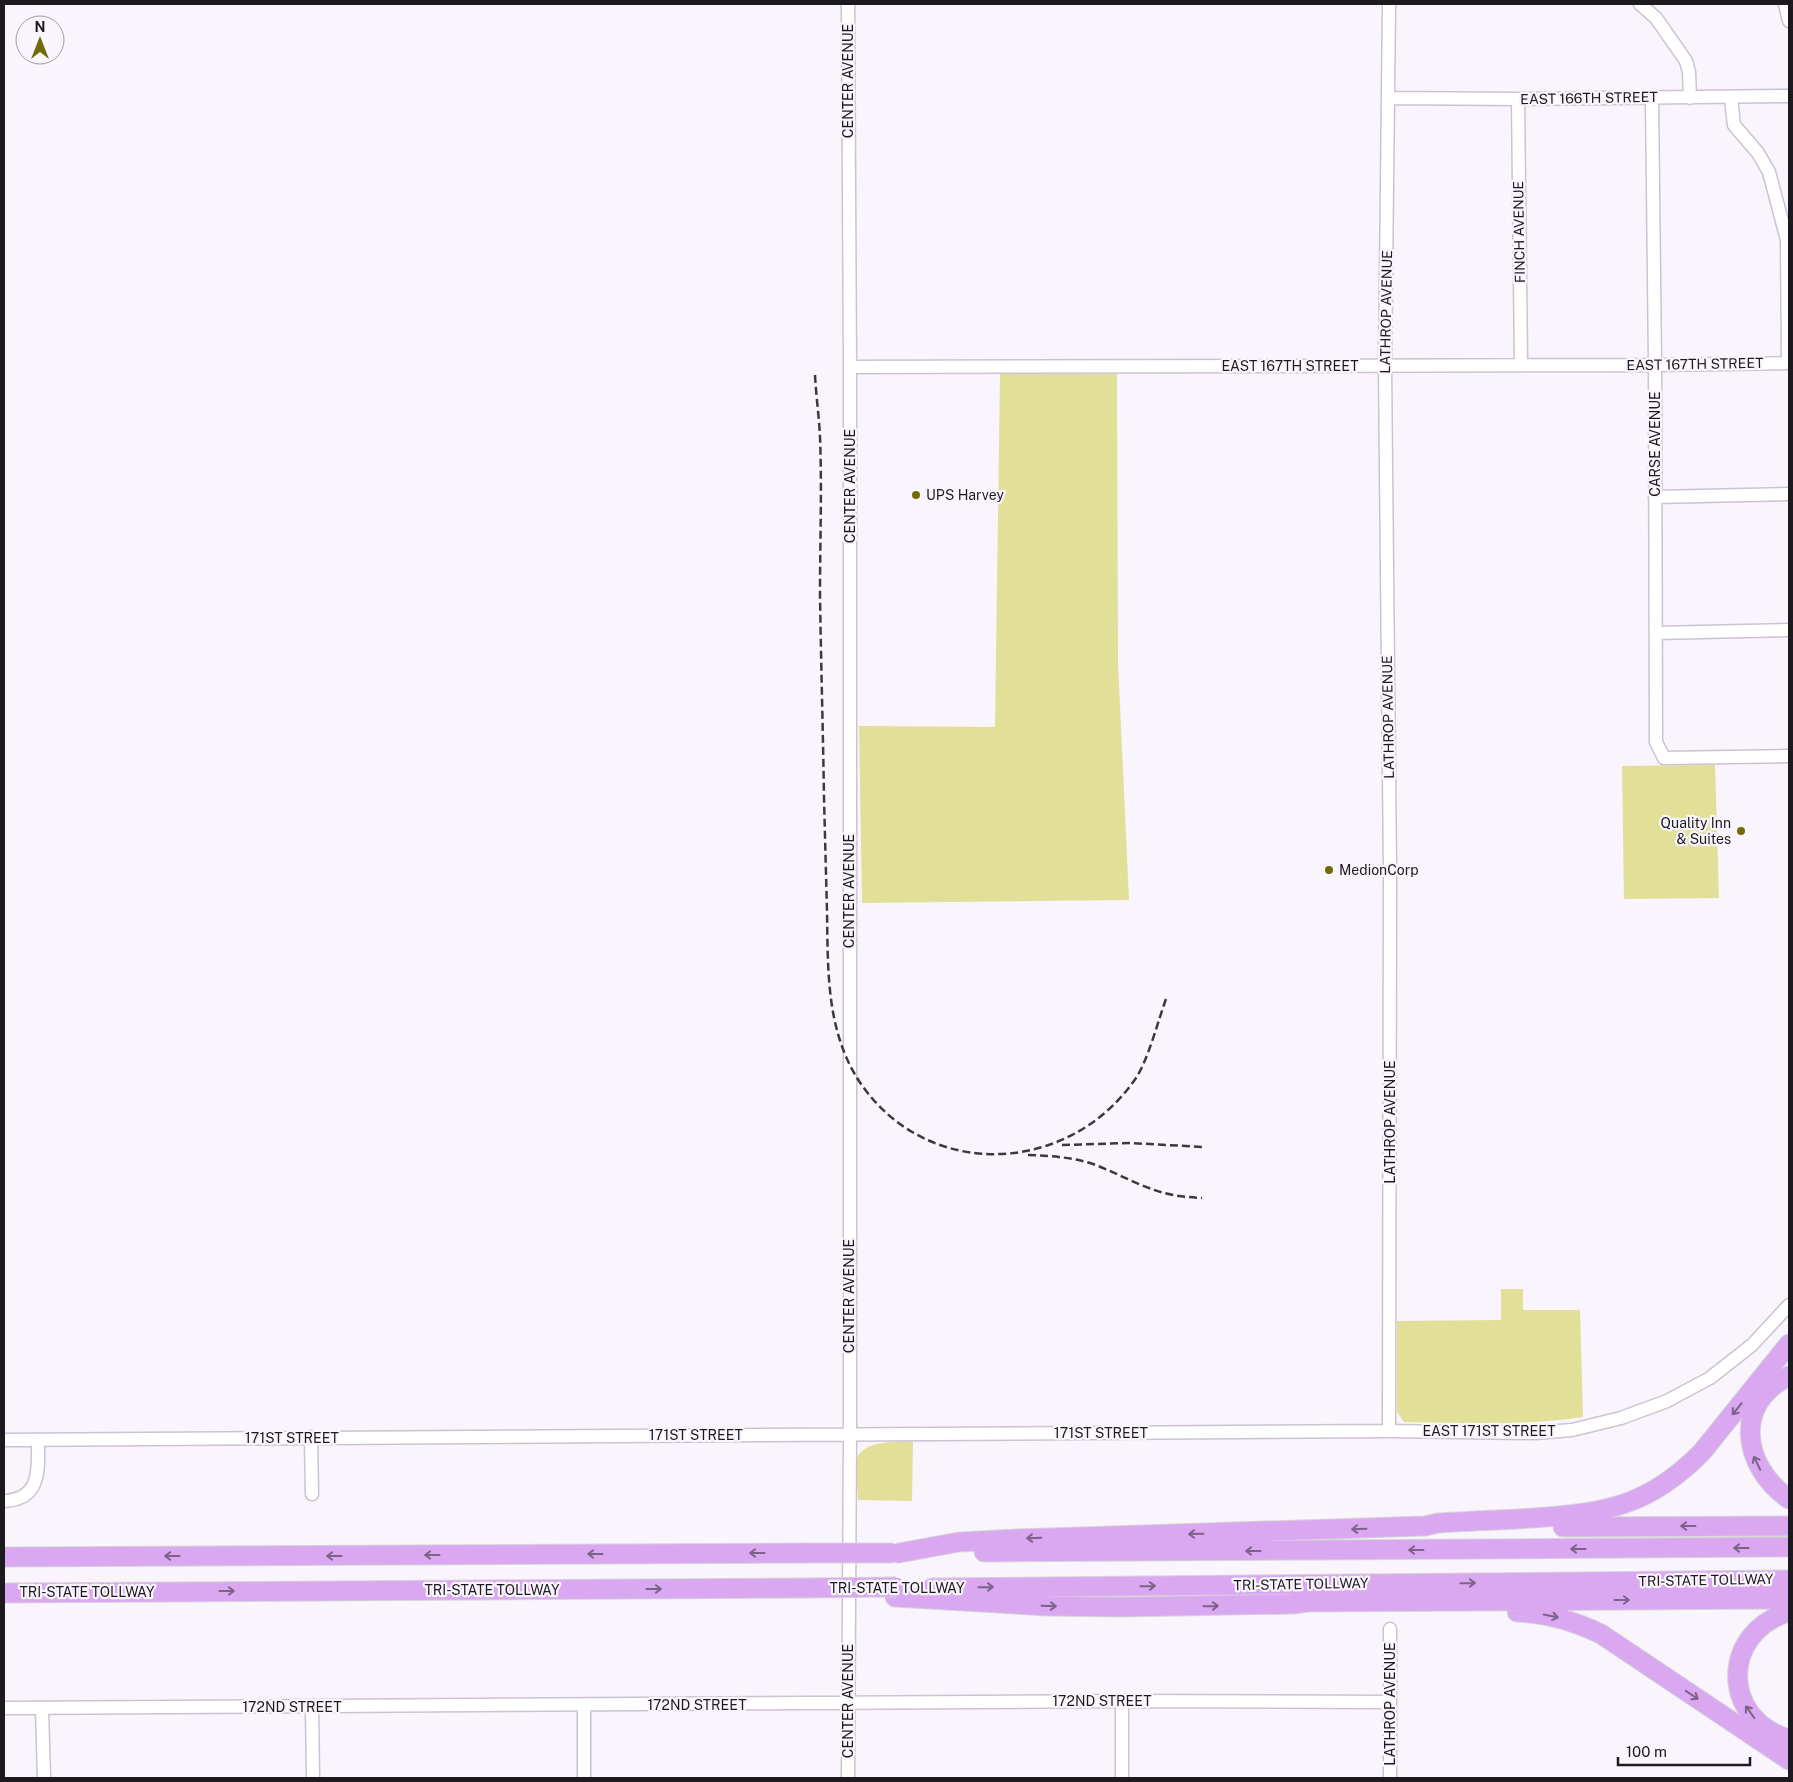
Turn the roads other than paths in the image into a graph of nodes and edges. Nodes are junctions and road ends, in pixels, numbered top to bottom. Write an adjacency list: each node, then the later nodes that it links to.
1 (848, 4): 16 (street, CENTER AVENUE)
2 (1389, 4): 7 (street, LATHROP AVENUE)
3 (1640, 4): 9 (street)
4 (1785, 4): 5 (street)
5 (1789, 21)
6 (1789, 96): 10 (street, EAST 166TH STREET)
7 (1389, 98): 11 (street, EAST 166TH STREET); 15 (street, LATHROP AVENUE)
8 (1652, 98): 9 (street, EAST 166TH STREET); 11 (street, EAST 166TH STREET); 14 (street, CARSE AVENUE)
9 (1690, 98): 10 (street, EAST 166TH STREET)
10 (1731, 98): 12 (street)
11 (1518, 99): 13 (street, FINCH AVENUE)
12 (1789, 362): 14 (street, EAST 167TH STREET)
13 (1521, 365): 14 (street, EAST 167TH STREET); 15 (street, EAST 167TH STREET)
14 (1655, 365): 18 (street, CARSE AVENUE)
15 (1386, 366): 16 (street, EAST 167TH STREET); 25 (street, LATHROP AVENUE)
16 (850, 367): 26 (street, CENTER AVENUE)
17 (1789, 494): 18 (street)
18 (1655, 497): 20 (street, CARSE AVENUE)
19 (1789, 630): 20 (street)
20 (1656, 633): 21 (street, CARSE AVENUE)
21 (1789, 756)
22 (1789, 1305): 25 (street, EAST 171ST STREET)
23 (1789, 1344): 33 (highway, one-way to 33)
24 (1789, 1376): 31 (highway, one-way to 24)
25 (1389, 1431): 26 (street, 171ST STREET)
26 (850, 1434): 27 (street, 171ST STREET); 47 (street, CENTER AVENUE)
27 (311, 1437): 29 (street, 171ST STREET); 30 (street)
28 (4, 1440): 29 (street, 171ST STREET)
29 (38, 1440): 32 (street)
30 (312, 1494)
31 (1789, 1499)
32 (4, 1501)
33 (1425, 1526): 34 (highway, one-way to 33); 36 (highway, one-way to 36)
34 (1789, 1526)
35 (1789, 1547): 36 (highway, one-way to 36)
36 (896, 1553): 37 (highway, one-way to 37, bridge)
37 (4, 1557)
38 (1789, 1580): 39 (highway, TRI-STATE TOLLWAY, one-way to 38)
39 (896, 1592): 40 (highway, TRI-STATE TOLLWAY, one-way to 39, bridge); 42 (highway, one-way to 42)
40 (4, 1593)
41 (1789, 1599): 42 (highway, one-way to 41)
42 (1293, 1604): 53 (highway, one-way to 53)
43 (1789, 1612): 52 (highway, one-way to 43)
44 (1390, 1629): 46 (street, LATHROP AVENUE)
45 (1122, 1701): 46 (street, 172ND STREET); 47 (street, 172ND STREET); 58 (street)
46 (1390, 1702): 59 (street, LATHROP AVENUE)
47 (848, 1703): 48 (street, 172ND STREET); 57 (street, CENTER AVENUE)
48 (584, 1706): 49 (street, 172ND STREET); 56 (street)
49 (312, 1707): 51 (street, 172ND STREET); 55 (street)
50 (4, 1708): 51 (street, 172ND STREET)
51 (42, 1708): 54 (street)
52 (1789, 1739)
53 (1789, 1760)
54 (44, 1778)
55 (313, 1778)
56 (584, 1778)
57 (848, 1778)
58 (1122, 1778)
59 (1390, 1778)

